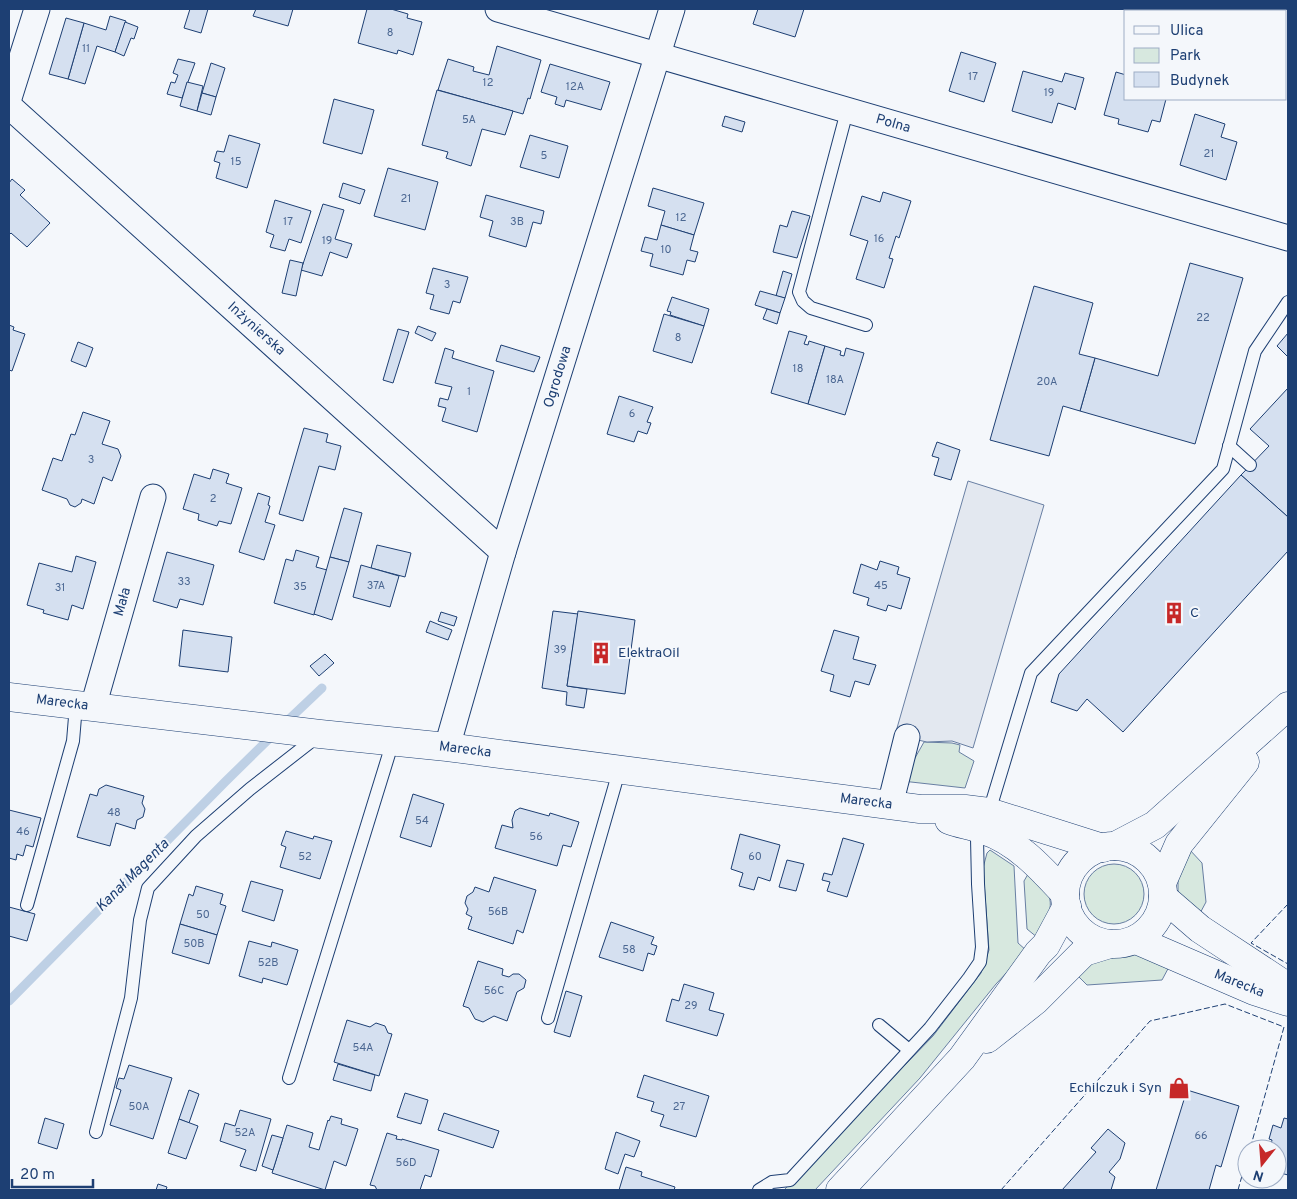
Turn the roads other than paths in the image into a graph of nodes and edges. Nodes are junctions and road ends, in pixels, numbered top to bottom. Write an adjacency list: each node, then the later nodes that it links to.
1 (36, 9): 5 (street)
2 (498, 9): 4 (street, Polna)
3 (672, 9): 4 (street, Ogrodowa)
4 (659, 56): 7 (street, Polna); 14 (street, Ogrodowa)
5 (9, 98)
6 (9, 106): 14 (street, Inżynierska)
7 (847, 111): 8 (street, Polna); 10 (lane)
8 (1288, 238)
9 (1288, 302): 11 (lane)
10 (866, 325)
11 (1229, 446): 12 (lane); 24 (lane)
12 (1250, 465)
13 (153, 497): 16 (street, Mała)
14 (503, 552): 21 (street, Ogrodowa)
15 (9, 697): 16 (street, Marecka)
16 (84, 706): 18 (street, Marecka); 28 (lane)
17 (1288, 707): 25 (street); 26 (street)
18 (310, 733): 20 (street, Marecka); 37 (lane)
19 (907, 737): 23 (street)
20 (393, 741): 21 (street, Marecka); 36 (lane)
21 (447, 747): 22 (street, Marecka)
22 (619, 771): 23 (street, Marecka); 32 (lane)
23 (890, 805): 24 (street, Marecka)
24 (986, 821): 25 (street, Marecka); 27 (street, Marecka); 34 (lane)
25 (1109, 847): 26 (street); 27 (street)
26 (1163, 890): 29 (street); 30 (street, Marecka)
27 (1066, 900): 29 (street); 35 (street)
28 (26, 905)
29 (1123, 942): 31 (street, Marecka); 35 (street)
30 (1288, 987)
31 (1288, 1002)
32 (548, 1018)
33 (879, 1025): 34 (lane)
34 (909, 1050): 38 (lane)
35 (962, 1058): 39 (street)
36 (289, 1078)
37 (96, 1132)
38 (759, 1190)
39 (840, 1190)

